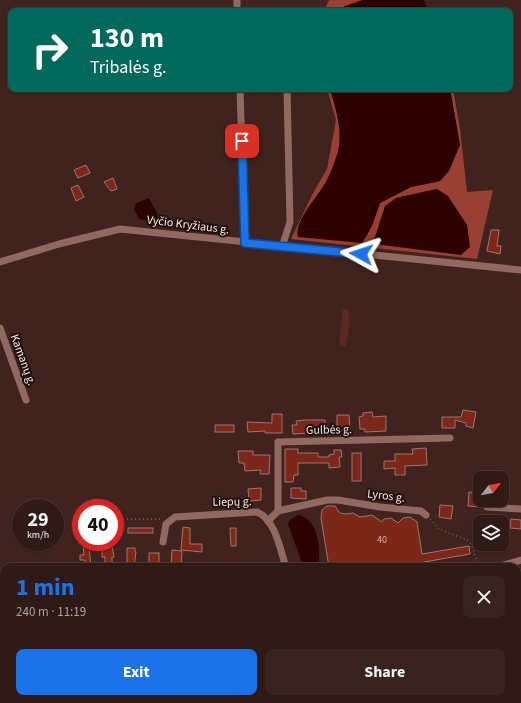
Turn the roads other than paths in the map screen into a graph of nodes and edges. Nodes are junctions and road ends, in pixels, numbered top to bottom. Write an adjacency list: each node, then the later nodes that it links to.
1 (240, 92): 3 (street)
2 (287, 92): 4 (street)
3 (245, 243): 4 (street, Vyčio Kryžiaus g.); 5 (street, Vyčio Kryžiaus g.)
4 (282, 247): 6 (street, Vyčio Kryžiaus g.)
5 (0, 262)
6 (521, 270)
7 (0, 328): 8 (street, Kamanų g.)
8 (26, 400)
9 (450, 438): 12 (street, Gulbės g.)
10 (487, 507): 11 (street)
11 (521, 510)
12 (278, 511): 13 (street, Lyros g.); 14 (street)
13 (426, 515)
14 (268, 521): 15 (street, Liepų g.); 17 (street)
15 (163, 542)
16 (521, 560): 18 (street)
17 (284, 563)
18 (511, 563)

